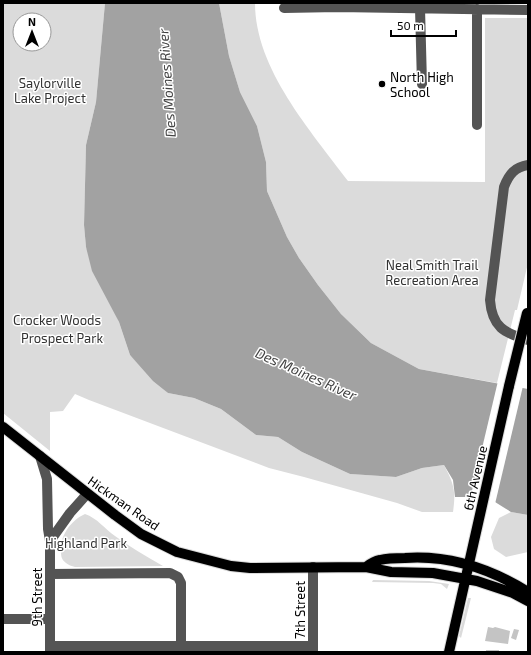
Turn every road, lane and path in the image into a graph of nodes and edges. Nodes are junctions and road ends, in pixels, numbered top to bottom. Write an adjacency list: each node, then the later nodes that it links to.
1 (284, 8): 2 (street)
2 (420, 8): 3 (street); 5 (street)
3 (477, 9): 4 (street); 6 (street)
4 (528, 10)
5 (422, 84)
6 (477, 125)
7 (528, 165): 9 (street)
8 (528, 311): 14 (main road, 6th Avenue, bridge)
9 (528, 340)
10 (3, 427): 11 (main road, Hickman Road)
11 (40, 456): 12 (main road, Hickman Road); 13 (street, 9th Street)
12 (88, 494): 13 (street); 15 (main road, Hickman Road)
13 (50, 541): 17 (street, 9th Street)
14 (468, 565): 16 (main road, Hickman Road); 18 (main road, 6th Avenue); 19 (main road, Hickman Road)
15 (313, 567): 16 (main road, Hickman Road); 27 (street, 7th Street)
16 (366, 567): 18 (main road, Hickman Road)
17 (50, 574): 22 (street, 9th Street); 25 (street)
18 (465, 578): 20 (main road, Hickman Road); 28 (main road, 6th Avenue)
19 (528, 592)
20 (528, 601)
21 (3, 619): 22 (street)
22 (50, 619): 23 (street, 9th Street)
23 (50, 649): 24 (street)
24 (118, 649): 25 (street)
25 (181, 649): 26 (street)
26 (245, 649): 27 (street)
27 (313, 649)
28 (449, 652)

